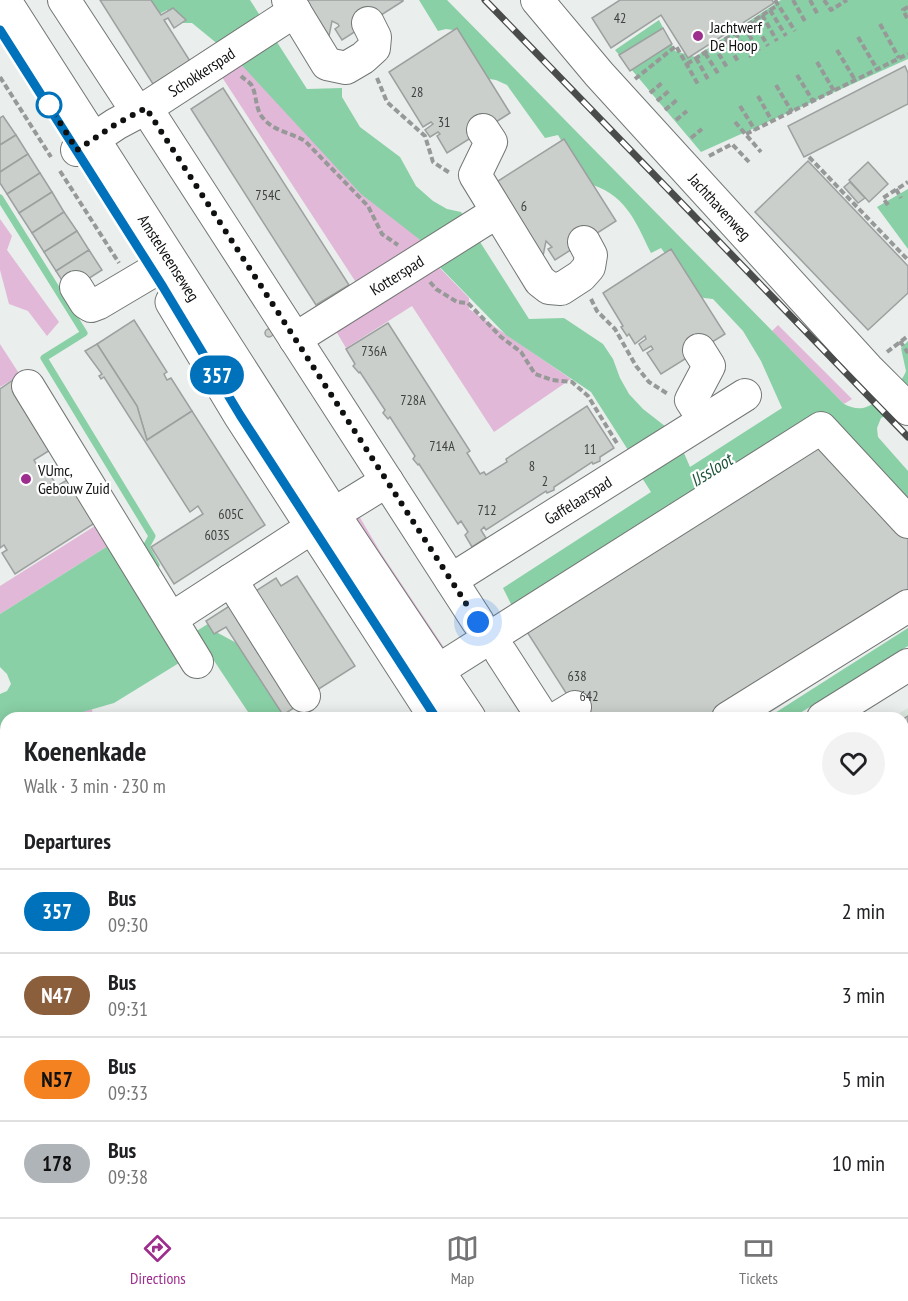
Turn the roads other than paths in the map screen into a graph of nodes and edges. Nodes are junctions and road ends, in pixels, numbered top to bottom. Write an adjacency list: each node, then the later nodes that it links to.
1 (4, 0): 9 (main road, Amstelveenseweg)
2 (64, 0): 7 (street)
3 (537, 0): 18 (street, Jachthavenweg)
4 (285, 13): 5 (street, Schokkerspad); 7 (street, Schokkerspad)
5 (368, 23)
6 (0, 30): 9 (main road, Amstelveenseweg)
7 (142, 110): 9 (street, Schokkerspad); 14 (street)
8 (483, 130): 10 (street)
9 (85, 144): 12 (main road, Amstelveenseweg); 21 (main road, Amstelveenseweg)
10 (486, 218): 11 (street); 14 (street, Kotterspad)
11 (584, 242)
12 (153, 271): 13 (street); 21 (main road, Amstelveenseweg)
13 (76, 287)
14 (295, 339): 20 (street)
15 (699, 350): 19 (street)
16 (28, 386): 26 (street)
17 (745, 395): 19 (street, Gaffelaarspad)
18 (908, 409)
19 (697, 410): 24 (street, Gaffelaarspad)
20 (387, 481): 21 (street); 24 (street)
21 (323, 520): 23 (street); 31 (main road, Amstelveenseweg)
22 (908, 522): 31 (street)
23 (231, 580): 26 (street); 32 (street)
24 (451, 580): 27 (street)
25 (908, 606): 36 (street)
26 (171, 619): 29 (street)
27 (478, 622)
28 (501, 653): 35 (street)
29 (197, 662)
30 (908, 665): 37 (street)
31 (435, 672): 33 (main road, Amstelveenseweg); 34 (main road, Amstelveenseweg)
32 (304, 696)
33 (436, 712)
34 (465, 712)
35 (539, 712)
36 (738, 712)
37 (833, 712)

